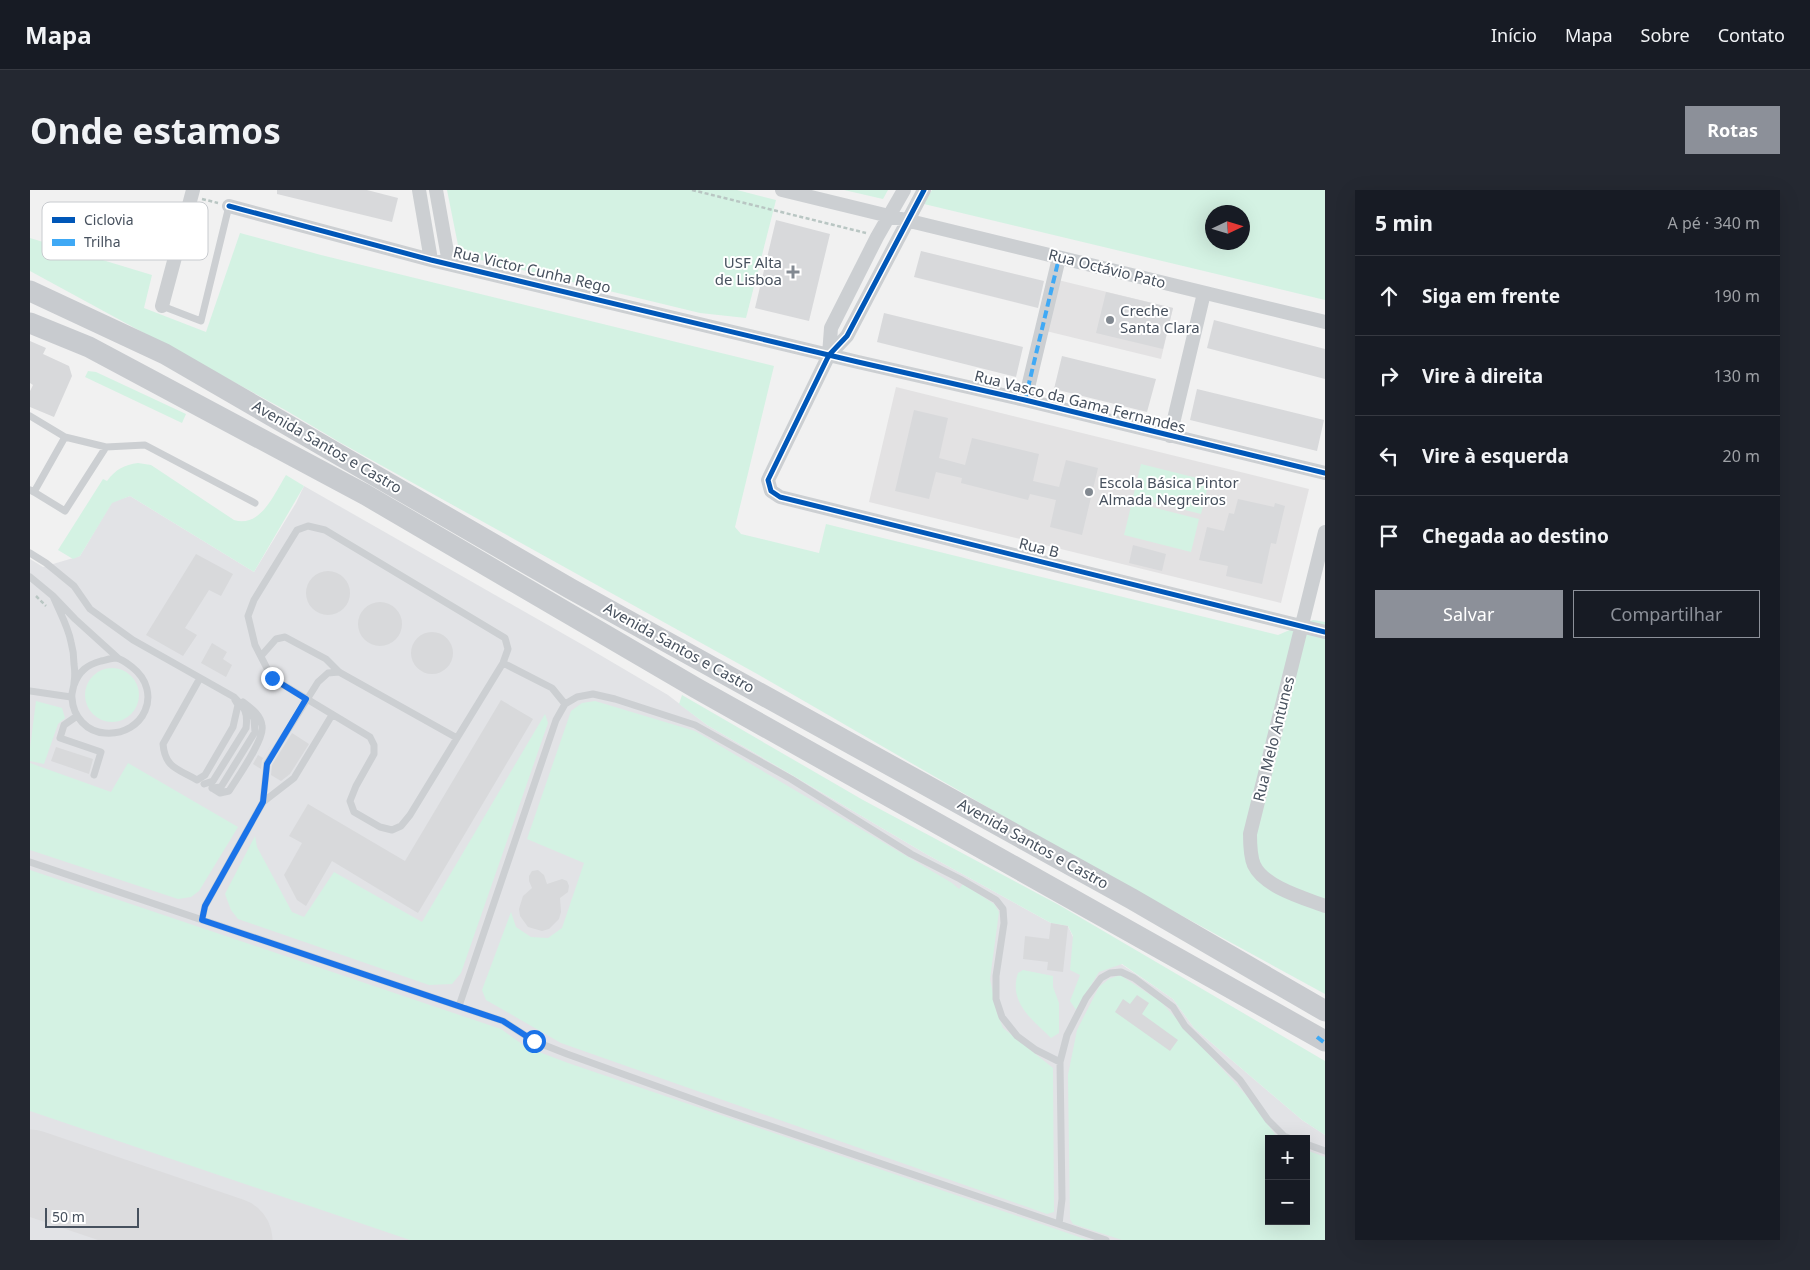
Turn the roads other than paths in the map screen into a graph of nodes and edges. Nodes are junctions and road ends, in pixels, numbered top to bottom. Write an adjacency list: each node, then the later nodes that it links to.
1 (419, 190): 11 (street)
2 (436, 190): 12 (street)
3 (782, 190): 7 (street, Rua Octávio Pato)
4 (904, 190): 7 (street)
5 (924, 190): 8 (street)
6 (229, 206): 11 (street, Rua Victor Cunha Rego); 15 (lane)
7 (889, 216): 8 (street, Rua Octávio Pato); 18 (street)
8 (908, 221): 9 (street, Rua Octávio Pato); 18 (street)
9 (1059, 258): 14 (street, Rua Octávio Pato); 19 (street)
10 (174, 260): 15 (street)
11 (431, 260): 12 (street, Rua Victor Cunha Rego)
12 (449, 263): 18 (street, Rua Victor Cunha Rego)
13 (30, 290): 54 (main road, Avenida Santos e Castro)
14 (1204, 293): 16 (street, Rua Octávio Pato); 21 (street)
15 (162, 306)
16 (1325, 322)
17 (30, 323): 55 (main road, Avenida Santos e Castro)
18 (829, 355): 19 (street, Rua Vasco da Gama Fernandes); 31 (street, Rua B)
19 (1025, 400): 21 (street, Rua Vasco da Gama Fernandes)
20 (30, 416): 22 (lane)
21 (1170, 436): 24 (street, Rua Vasco da Gama Fernandes)
22 (65, 437): 23 (lane); 25 (lane)
23 (106, 447): 25 (lane); 26 (lane)
24 (1325, 474)
25 (32, 491)
26 (255, 503)
27 (1325, 532): 31 (street, Rua Melo Antunes)
28 (30, 553): 37 (lane)
29 (30, 577): 30 (lane)
30 (53, 596): 34 (lane); 38 (lane)
31 (1302, 626): 32 (street, Rua B); 51 (street, Rua Melo Antunes)
32 (1325, 632)
33 (261, 656): 35 (lane); 36 (lane); 42 (lane)
34 (118, 658): 38 (lane); 45 (lane)
35 (503, 663): 43 (lane); 46 (lane)
36 (339, 672): 42 (lane); 46 (lane)
37 (200, 678): 41 (lane); 48 (lane)
38 (74, 685): 40 (lane)
39 (30, 691): 40 (lane)
40 (71, 697): 45 (lane)
41 (234, 697): 48 (lane); 48 (lane); 48 (lane)
42 (306, 699): 44 (lane); 49 (lane)
43 (565, 704): 53 (lane); 56 (lane)
44 (332, 714): 46 (lane); 49 (lane)
45 (77, 716): 47 (lane)
46 (457, 738)
47 (94, 775)
48 (200, 782)
49 (263, 802): 52 (lane)
50 (30, 862): 52 (lane)
51 (1325, 906)
52 (202, 920): 53 (lane)
53 (459, 1006): 60 (lane)
54 (1325, 1011)
55 (1325, 1041)
56 (1060, 1062): 57 (lane); 60 (lane)
57 (1283, 1135)
58 (1310, 1145): 59 (lane)
59 (1325, 1151)
60 (1059, 1224): 61 (lane)
61 (1106, 1240)

